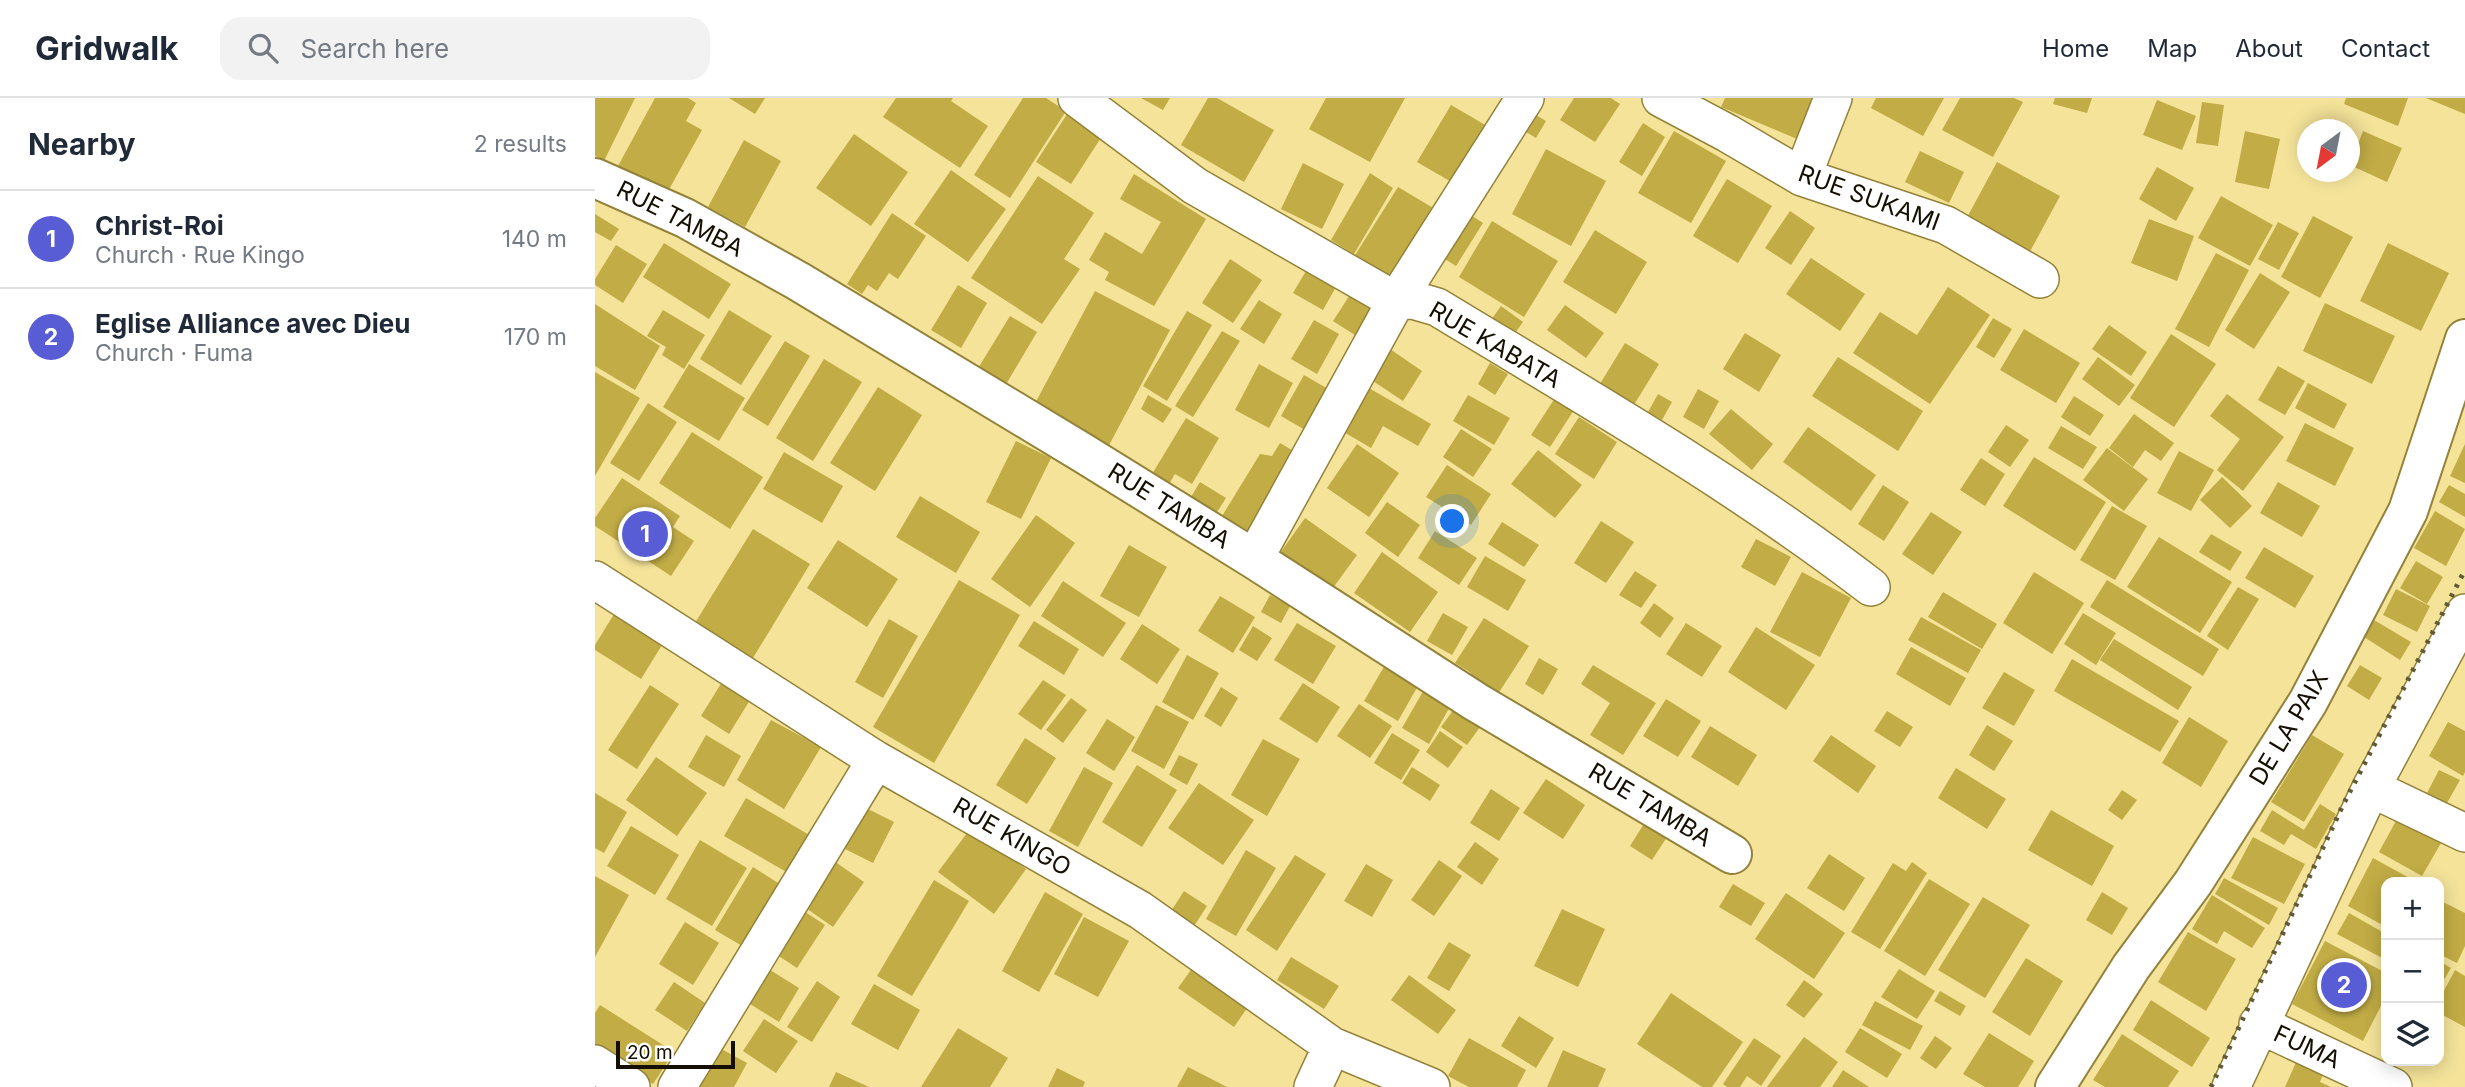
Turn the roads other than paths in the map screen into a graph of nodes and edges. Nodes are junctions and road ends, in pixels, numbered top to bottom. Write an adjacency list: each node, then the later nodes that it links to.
1 (1077, 98): 8 (street, RUE KABATA)
2 (1525, 98): 8 (street)
3 (1661, 98): 6 (street, RUE SUKAMI)
4 (1833, 98): 6 (street)
5 (595, 177): 10 (street, RUE TAMBA)
6 (1801, 177): 7 (street, RUE SUKAMI)
7 (2040, 279)
8 (1395, 300): 10 (street); 12 (street, RUE KABATA)
9 (2465, 339): 25 (street, DE LA PAIX)
10 (1254, 559): 17 (street, RUE TAMBA)
11 (595, 580): 14 (street, RUE KINGO)
12 (1871, 586)
13 (2465, 613): 15 (street)
14 (876, 760): 19 (street, RUE KINGO); 22 (street)
15 (2371, 788): 16 (street); 18 (street)
16 (2465, 834)
17 (1732, 854)
18 (2258, 1024): 26 (street); 27 (street, FUMA)
19 (1332, 1046): 23 (street); 24 (street, RUE KINGO)
20 (595, 1064): 21 (street)
21 (631, 1087)
22 (677, 1087)
23 (1313, 1087)
24 (1431, 1087)
25 (2055, 1087)
26 (2231, 1087)
27 (2393, 1087)

